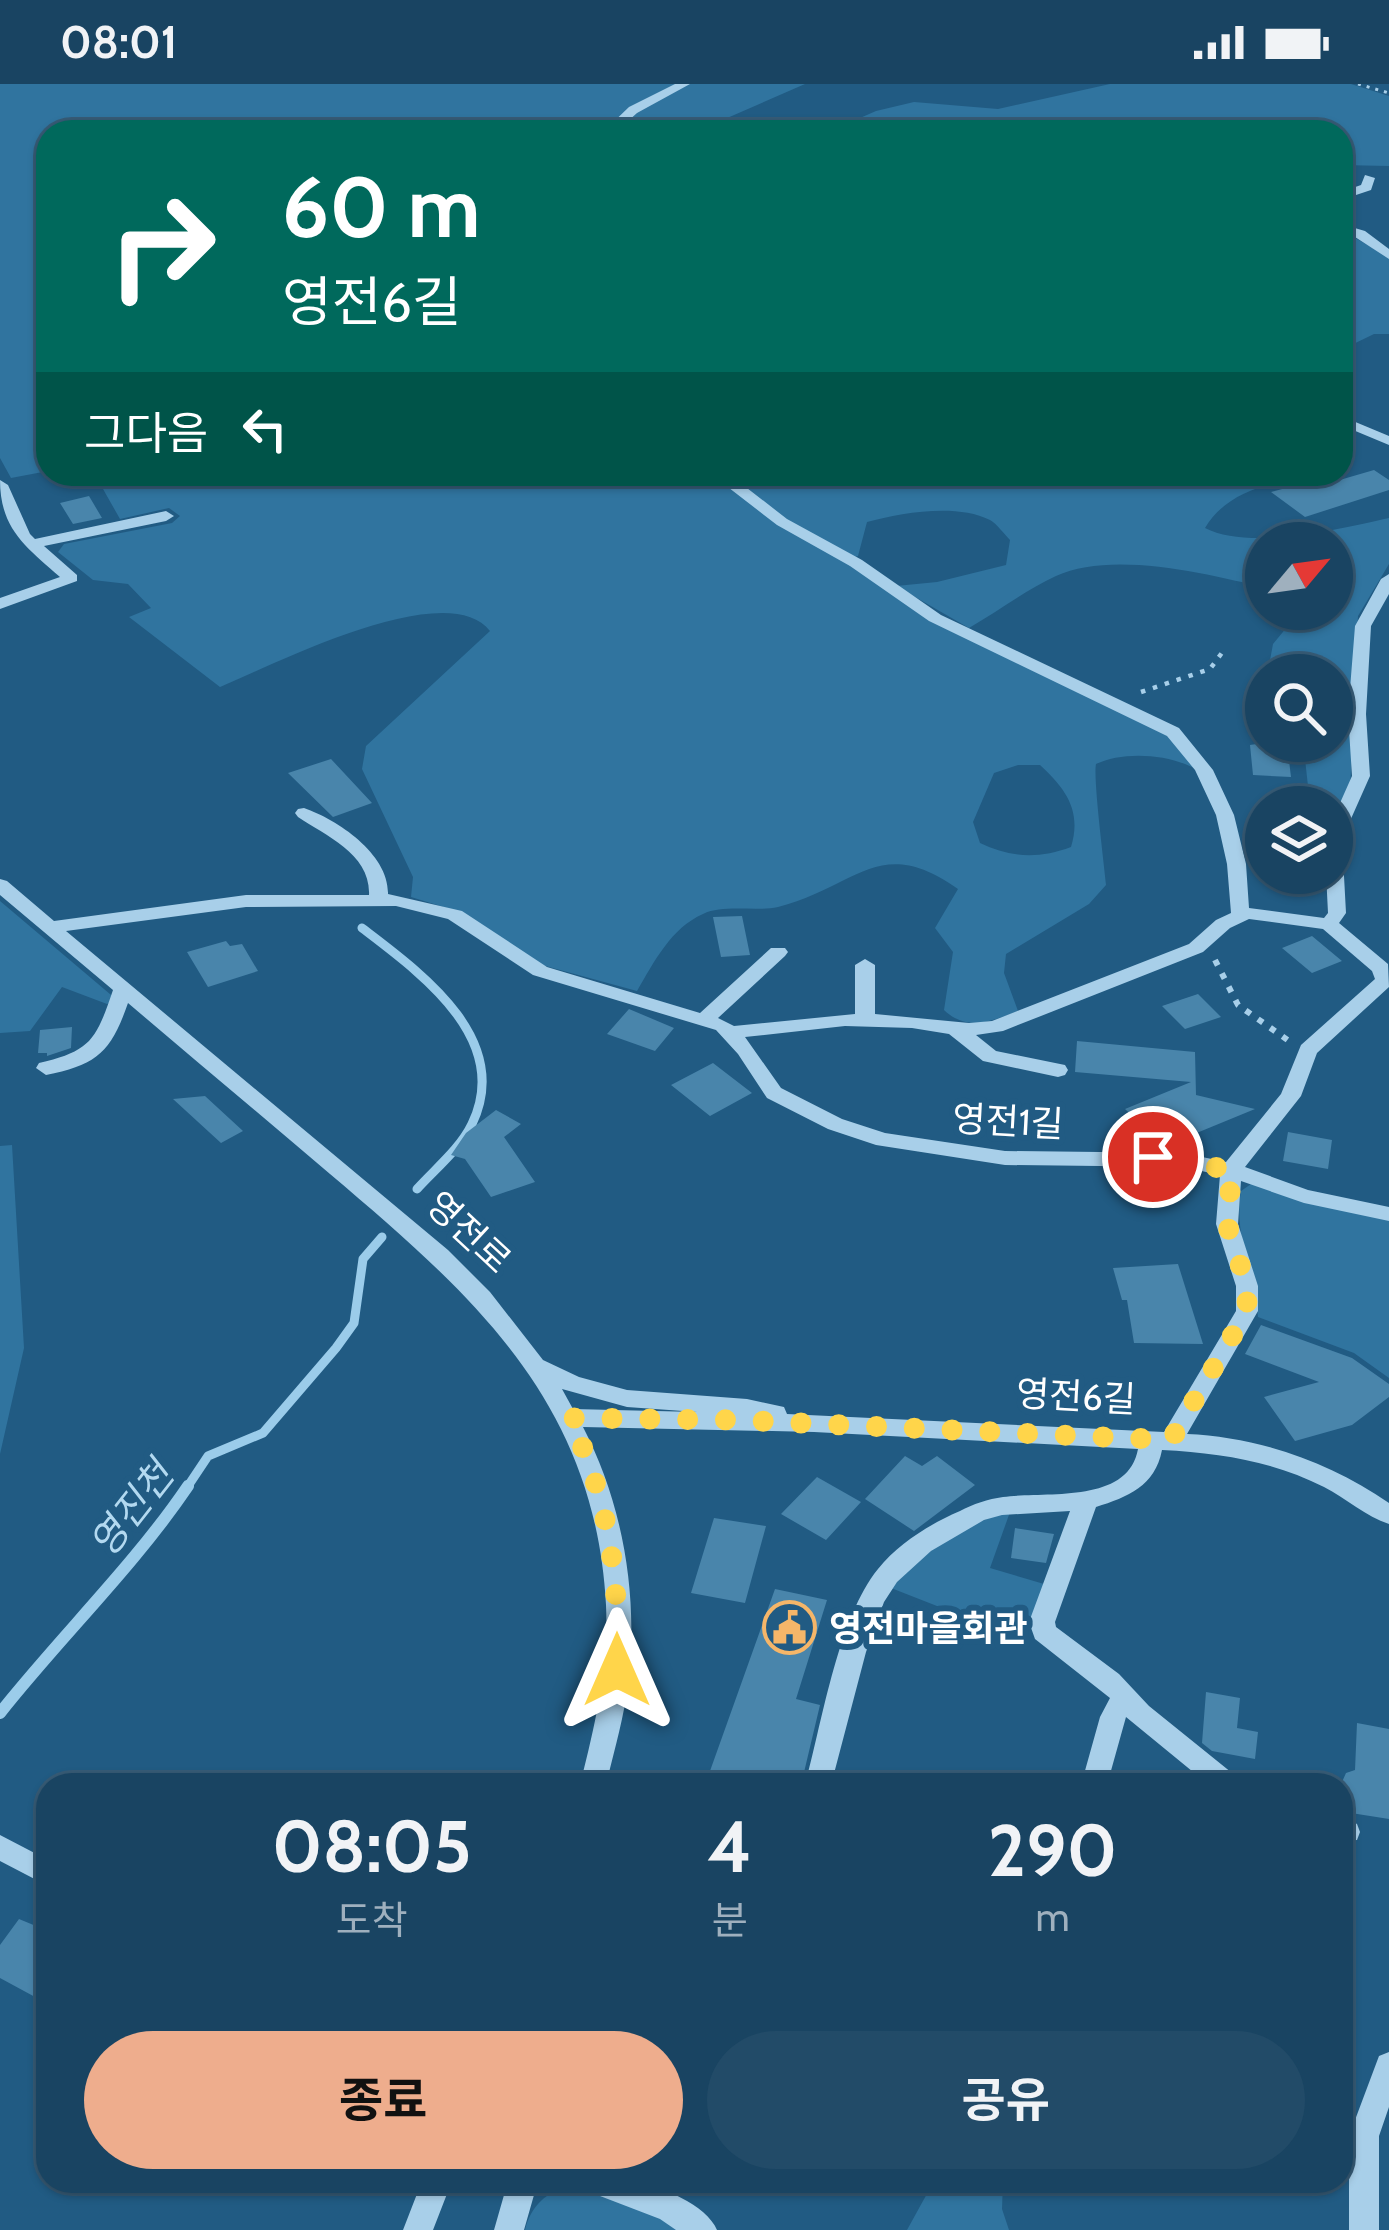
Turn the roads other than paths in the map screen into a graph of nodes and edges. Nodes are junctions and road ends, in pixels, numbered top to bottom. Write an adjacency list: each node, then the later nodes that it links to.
1 (684, 84): 2 (street)
2 (622, 120)
3 (1370, 178): 4 (street)
4 (1353, 192)
5 (1353, 232): 6 (street)
6 (1389, 254)
7 (1353, 425): 8 (street)
8 (1389, 441)
9 (0, 485): 12 (street)
10 (735, 486): 18 (street)
11 (166, 516): 12 (street)
12 (33, 544): 14 (street)
13 (1389, 579): 19 (street)
14 (0, 604)
15 (304, 813): 17 (street)
16 (0, 885): 20 (street, 영전로)
17 (378, 899): 20 (street, 영전1길); 25 (street, 영전1길)
18 (1240, 914): 19 (street); 27 (street, 영전1길)
19 (1329, 924): 23 (street)
20 (51, 927): 24 (street, 영전로)
21 (778, 952): 25 (street)
22 (865, 965): 26 (street)
23 (1387, 980): 31 (street)
24 (123, 988): 29 (street); 33 (street, 영전로)
25 (706, 1018): 28 (street, 영전1길)
26 (865, 1019): 27 (street, 영전1길); 28 (street, 영전1길)
27 (954, 1028): 30 (street, 영전1길)
28 (731, 1034): 31 (street, 영전1길)
29 (46, 1068)
30 (1058, 1070)
31 (1232, 1170): 32 (street, 영전1길); 36 (street)
32 (1389, 1214)
33 (534, 1361): 34 (street, 영전로); 35 (street, 영전6길)
34 (569, 1418): 35 (street, 영전6길); 40 (street, 영전로)
35 (814, 1423): 36 (street, 영전6길)
36 (1162, 1440): 37 (street); 38 (street, 영전6길)
37 (1085, 1503): 39 (street); 41 (street)
38 (1389, 1515)
39 (1124, 1696): 42 (street); 43 (street)
40 (596, 1773)
41 (822, 1773)
42 (1097, 1773)
43 (1210, 1773)
44 (0, 1846): 45 (street)
45 (36, 1867)
46 (1389, 2066): 53 (street)
47 (432, 2193): 50 (street)
48 (519, 2193): 51 (street)
49 (629, 2193): 52 (street)
50 (418, 2230)
51 (508, 2230)
52 (702, 2230)
53 (1364, 2230)

